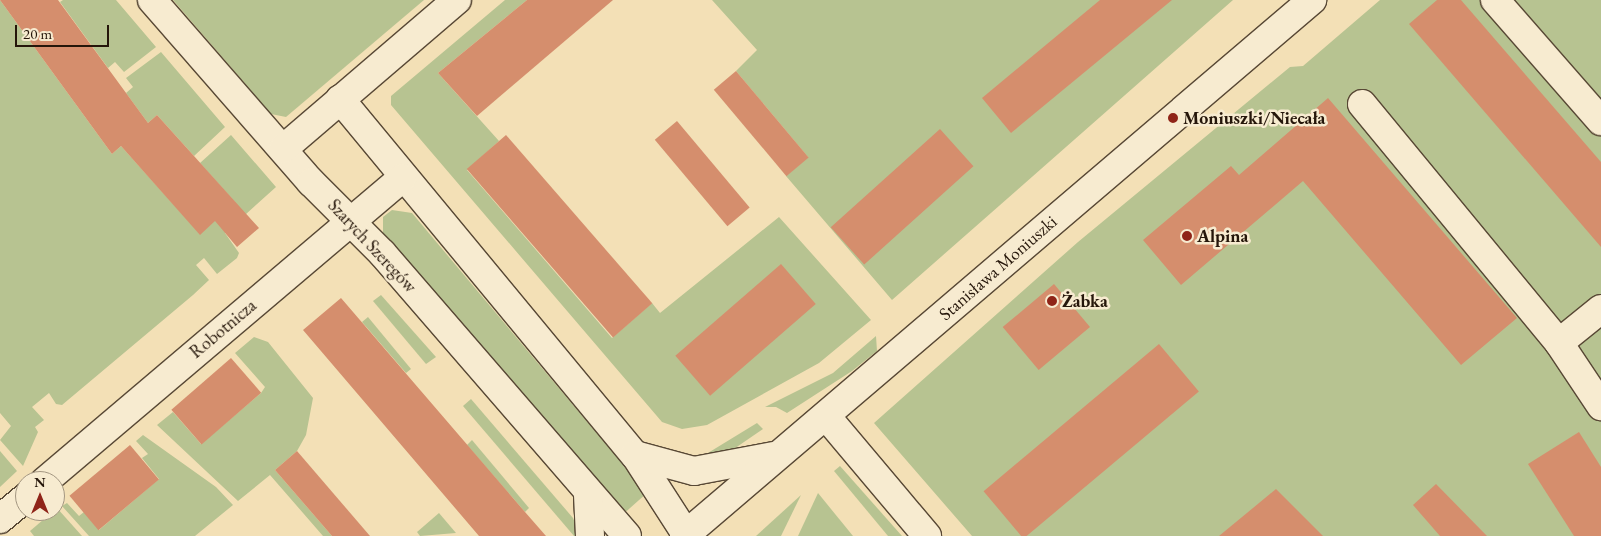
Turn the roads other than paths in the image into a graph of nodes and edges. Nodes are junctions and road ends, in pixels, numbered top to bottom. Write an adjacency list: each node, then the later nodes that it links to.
1 (152, 0): 8 (street, Szarych Szeregów)
2 (457, 0): 5 (street)
3 (1312, 0): 14 (street, Stanisława Moniuszki)
4 (1495, 0): 7 (street)
5 (340, 99): 8 (street); 9 (street)
6 (1362, 104): 12 (street)
7 (1601, 121)
8 (283, 149): 10 (street, Szarych Szeregów)
9 (402, 178): 10 (street, Robotnicza); 15 (street)
10 (351, 222): 17 (street, Robotnicza); 18 (street, Szarych Szeregów)
11 (1601, 309): 12 (street)
12 (1559, 343): 13 (street)
13 (1601, 406)
14 (826, 416): 16 (street, Stanisława Moniuszki); 24 (street)
15 (635, 455): 16 (street); 21 (street)
16 (778, 455): 21 (street, Stanisława Moniuszki)
17 (57, 471)
18 (588, 495): 22 (street); 23 (street, Szarych Szeregów)
19 (15, 506): 20 (street)
20 (0, 519)
21 (685, 535)
22 (590, 536)
23 (626, 536)
24 (927, 536)

